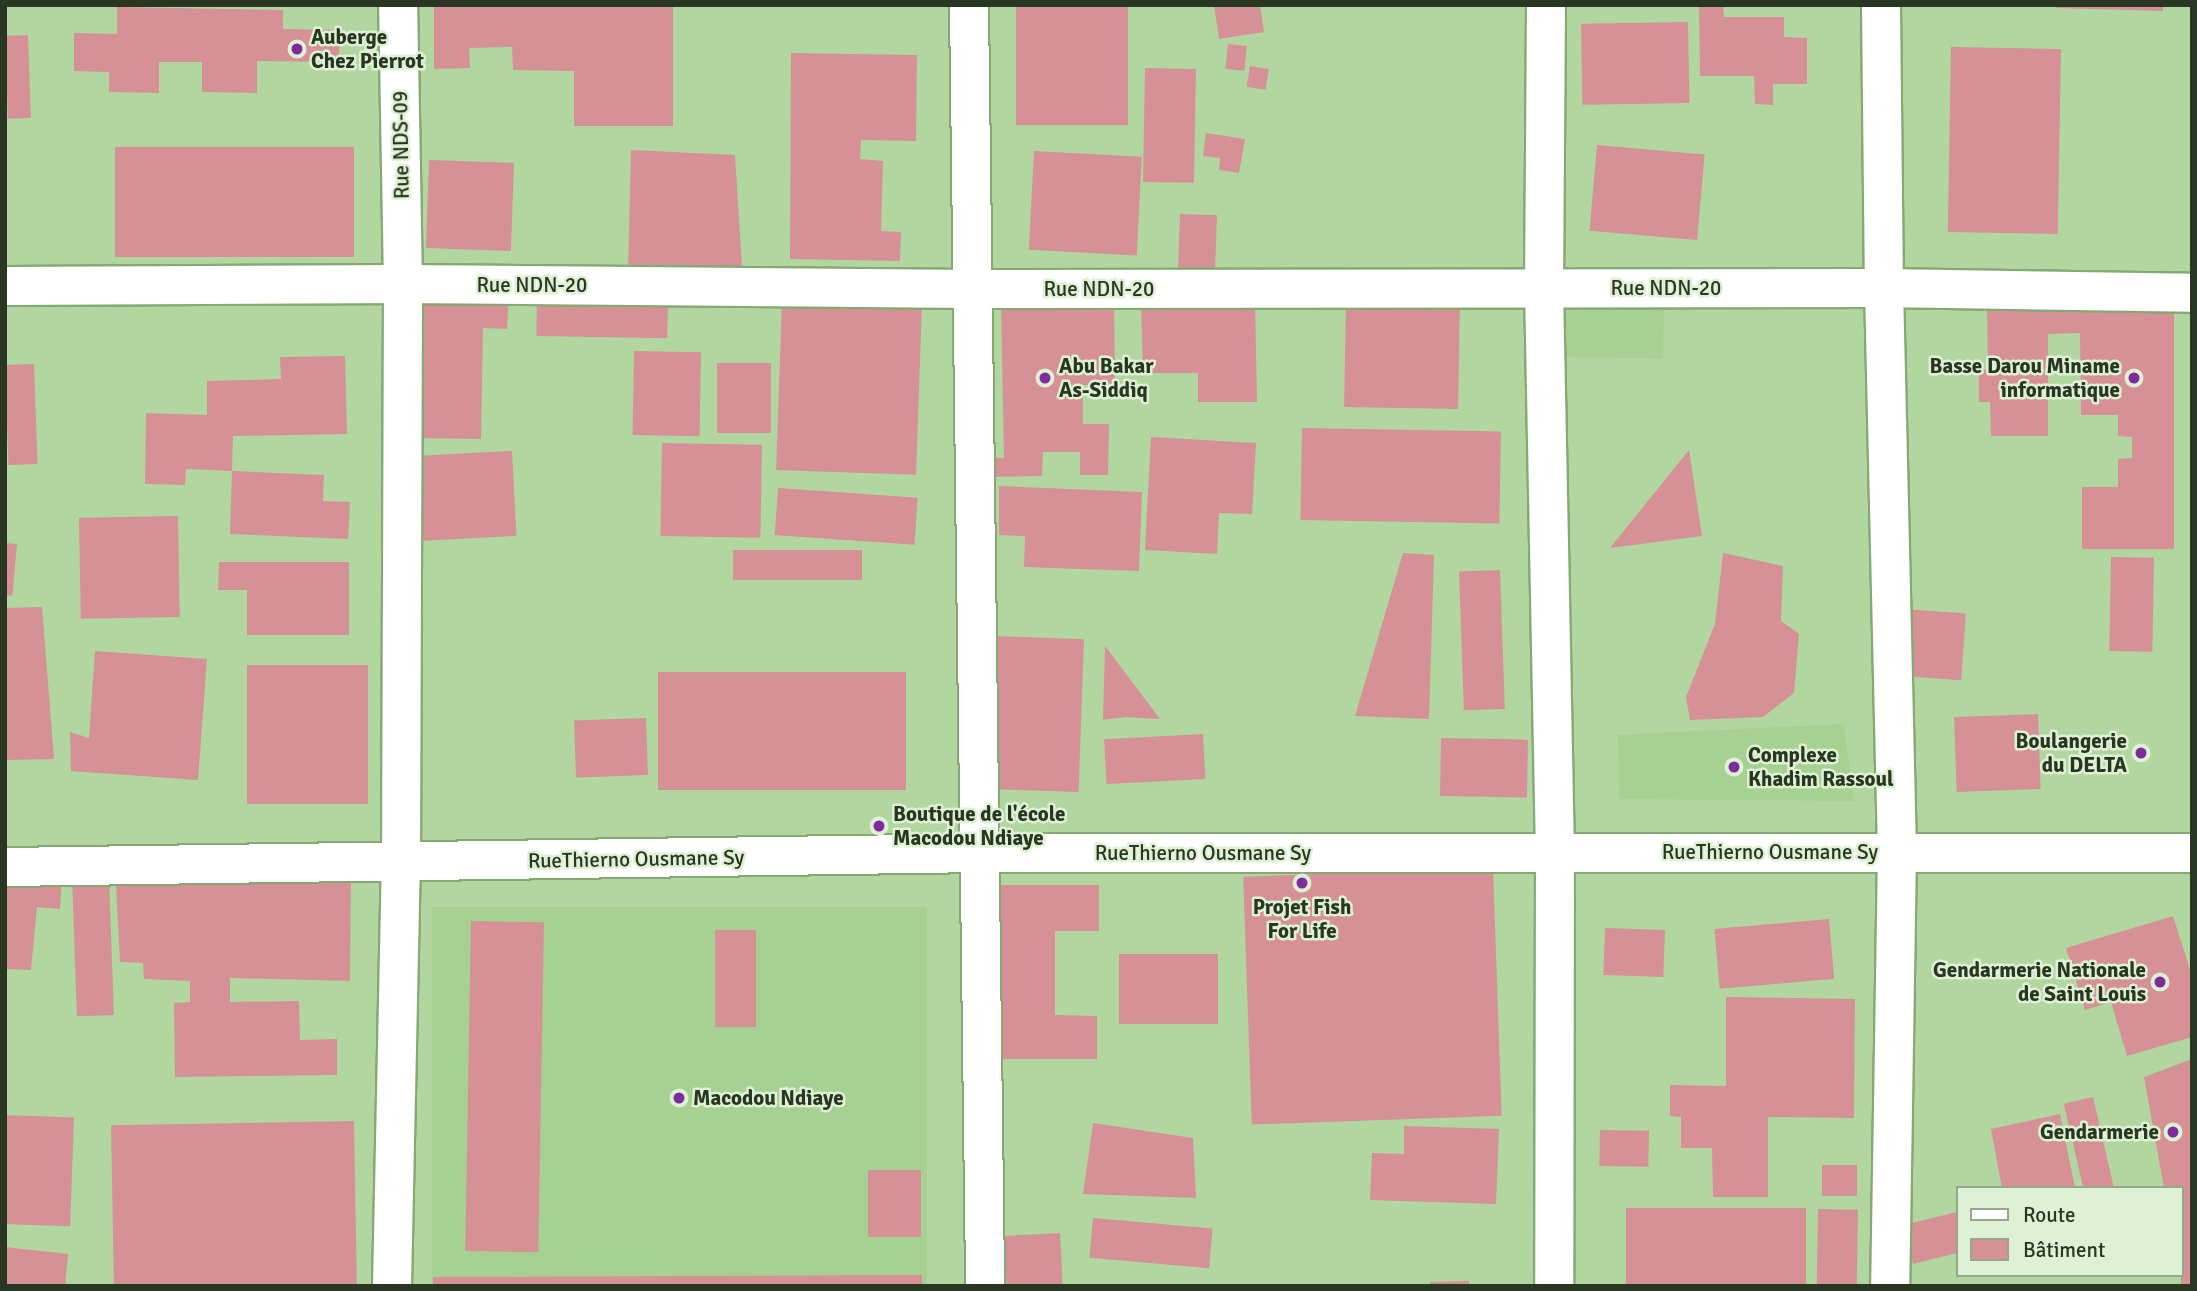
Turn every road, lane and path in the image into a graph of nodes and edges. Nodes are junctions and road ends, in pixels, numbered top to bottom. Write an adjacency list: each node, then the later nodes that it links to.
1 (398, 5): 5 (street, Rue NDS-09)
2 (969, 5): 9 (street)
3 (1546, 5): 7 (street)
4 (1881, 5): 8 (street)
5 (403, 284): 6 (street, Rue NDN-20); 9 (street, Rue NDN-20); 15 (street, Rue NDS-09)
6 (5, 286)
7 (1544, 287): 8 (street, Rue NDN-20); 9 (street, Rue NDN-20); 13 (street)
8 (1884, 288): 10 (street, Rue NDN-20); 11 (street)
9 (974, 289): 12 (street)
10 (2192, 293)
11 (1898, 852): 13 (street, RueThierno Ousmane Sy); 14 (street, RueThierno Ousmane Sy); 20 (street)
12 (979, 853): 13 (street, RueThierno Ousmane Sy); 15 (street, RueThierno Ousmane Sy); 18 (street)
13 (1555, 853): 19 (street)
14 (2192, 853)
15 (401, 863): 16 (street, RueThierno Ousmane Sy); 17 (street, Rue NDS-09)
16 (5, 867)
17 (391, 1286)
18 (985, 1286)
19 (1554, 1286)
20 (1890, 1286)

